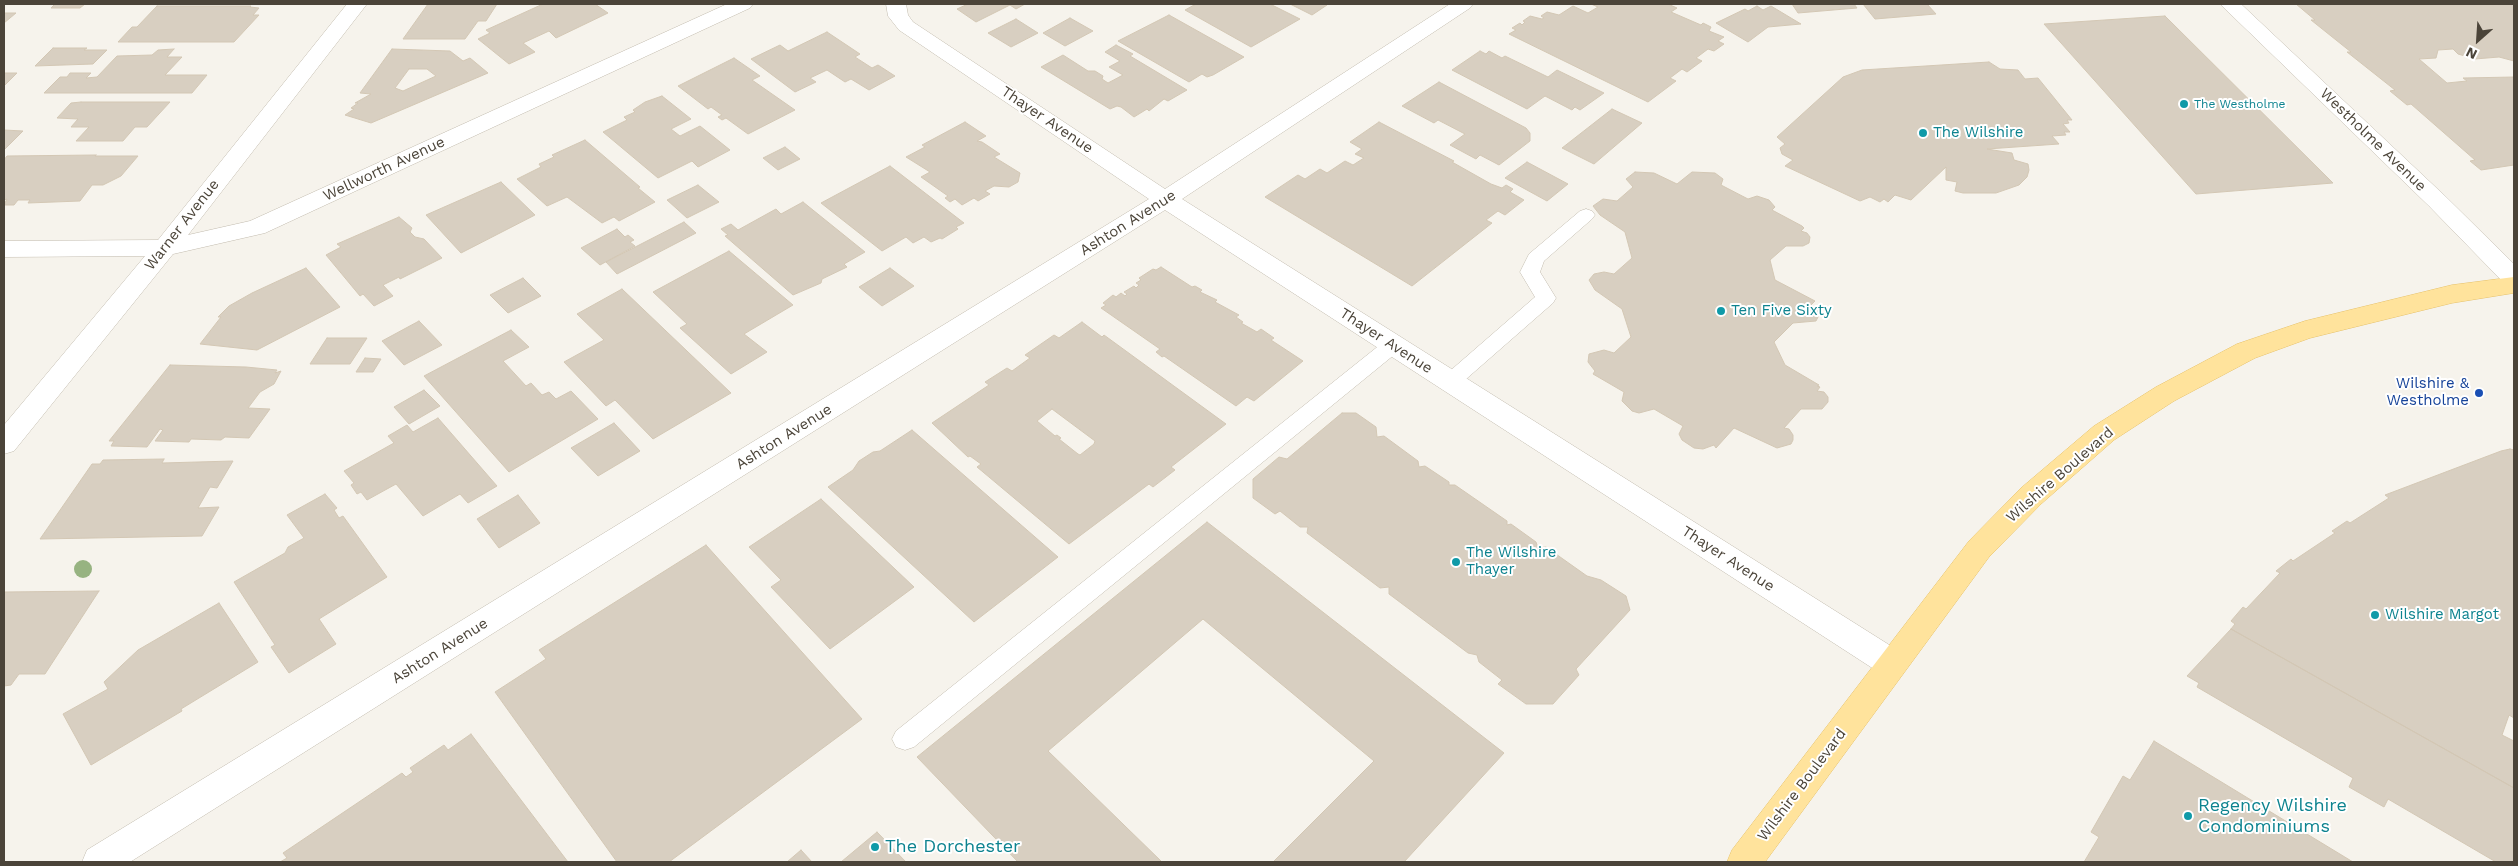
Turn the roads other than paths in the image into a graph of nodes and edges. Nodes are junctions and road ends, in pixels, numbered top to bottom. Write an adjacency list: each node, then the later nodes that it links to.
1 (357, 4): 8 (street, Warner Avenue)
2 (743, 4): 8 (street, Wellworth Avenue)
3 (896, 4): 6 (street, Thayer Avenue)
4 (1464, 4): 6 (street, Ashton Avenue)
5 (2230, 4): 10 (street, Westholme Avenue)
6 (1166, 200): 12 (street, Thayer Avenue); 17 (street, Ashton Avenue)
7 (1586, 215): 13 (lane)
8 (165, 248): 9 (street, Wellworth Avenue); 14 (street, Warner Avenue)
9 (4, 249)
10 (2514, 278)
11 (2514, 285): 15 (main road, Wilshire Boulevard)
12 (1393, 345): 13 (street, Thayer Avenue); 16 (lane)
13 (1450, 382): 15 (street, Thayer Avenue)
14 (4, 444)
15 (1891, 663): 18 (main road, Wilshire Boulevard)
16 (905, 739)
17 (99, 862)
18 (1744, 862)

